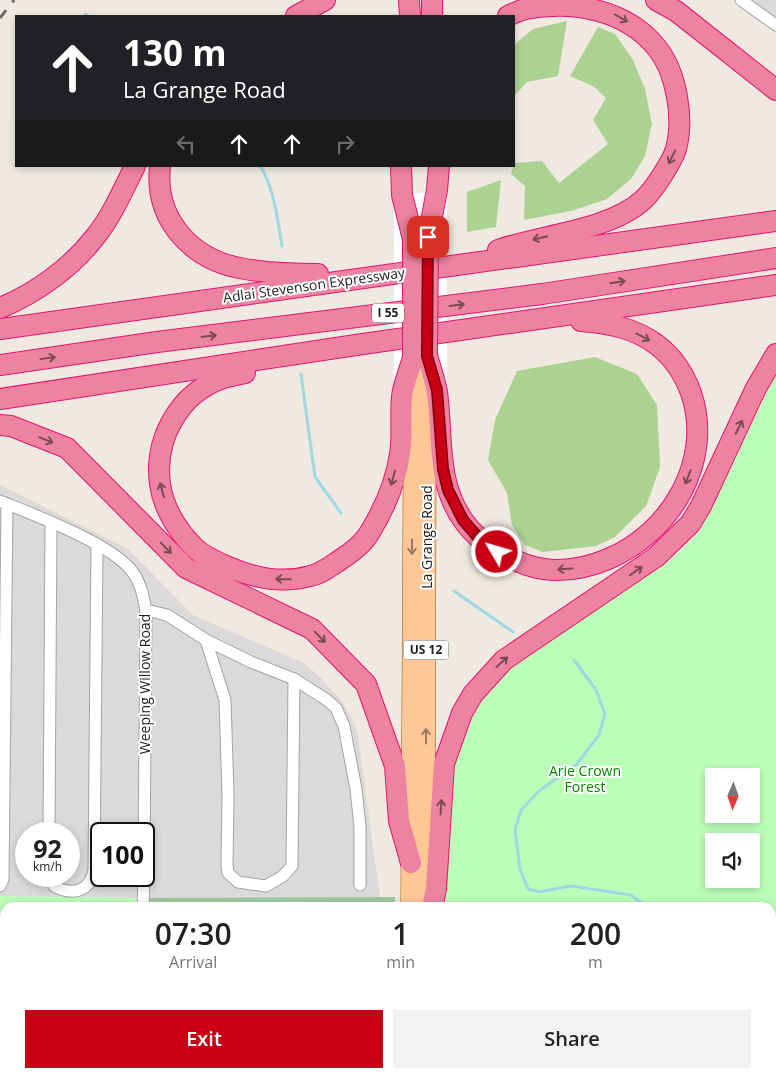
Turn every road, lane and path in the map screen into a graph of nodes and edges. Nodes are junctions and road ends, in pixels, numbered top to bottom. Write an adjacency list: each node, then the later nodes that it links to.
1 (325, 0): 6 (highway)
2 (409, 0): 7 (highway)
3 (432, 0): 8 (highway)
4 (656, 0): 11 (highway)
5 (741, 0): 10 (street)
6 (298, 15)
7 (410, 15)
8 (432, 15)
9 (511, 15): 21 (highway, one-way to 21)
10 (776, 25)
11 (776, 90)
12 (134, 167): 24 (highway)
13 (160, 167): 22 (highway)
14 (402, 167): 18 (highway)
15 (412, 167): 18 (highway)
16 (429, 167): 18 (highway)
17 (438, 167): 18 (highway)
18 (420, 193): 29 (highway, bridge)
19 (776, 221): 21 (highway, Adlai Stevenson Expressway)
20 (776, 258): 30 (highway, I 55, one-way to 20)
21 (460, 266): 22 (highway, Adlai Stevenson Expressway)
22 (375, 276): 26 (highway, Adlai Stevenson Expressway)
23 (776, 285): 25 (highway)
24 (0, 308)
25 (509, 324): 27 (highway); 31 (highway, one-way to 31)
26 (0, 330)
27 (356, 345): 31 (highway, one-way to 27); 32 (highway)
28 (776, 354): 50 (highway, one-way to 28)
29 (420, 356): 31 (highway); 31 (highway)
30 (0, 365)
31 (420, 393): 42 (main road, La Grange Road / US 12, one-way to 42); 49 (main road, La Grange Road / US 12, one-way to 31)
32 (0, 399)
33 (0, 424): 42 (highway, one-way to 42)
34 (3, 503): 35 (street, Weeping Willow Road); 44 (street)
35 (51, 522): 36 (street, Weeping Willow Road); 40 (street)
36 (98, 546): 37 (street, Weeping Willow Road); 45 (street)
37 (146, 610): 38 (street); 41 (street, Weeping Willow Road)
38 (206, 640): 39 (street); 39 (street)
39 (294, 679): 43 (street)
40 (49, 822)
41 (144, 822)
42 (411, 864): 48 (main road, La Grange Road / US 12)
43 (360, 885)
44 (0, 886)
45 (56, 887)
46 (144, 887): 47 (street)
47 (143, 902)
48 (410, 902)
49 (427, 902)
50 (433, 902)

